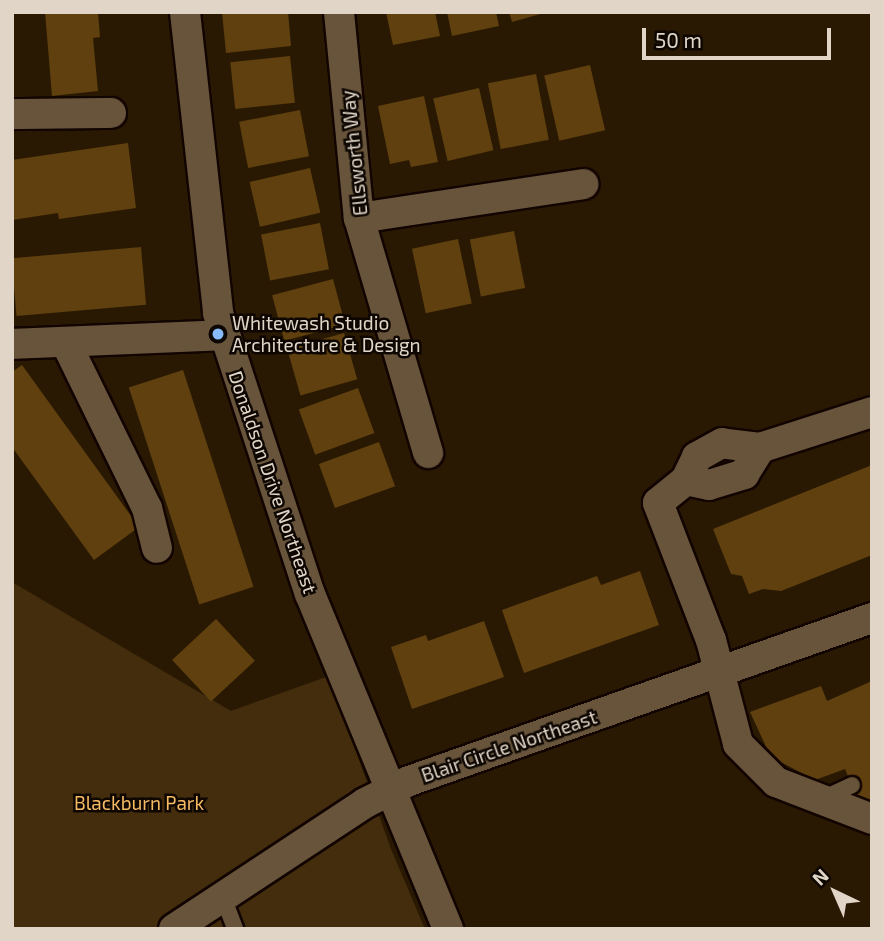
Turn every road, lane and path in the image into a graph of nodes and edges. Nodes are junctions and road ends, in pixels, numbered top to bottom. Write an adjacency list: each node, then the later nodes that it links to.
1 (185, 12): 7 (street, Donaldson Drive Northeast)
2 (339, 12): 6 (street, Ellsworth Way)
3 (111, 113): 4 (street)
4 (12, 114)
5 (583, 184): 6 (street)
6 (359, 218): 11 (street, Ellsworth Way)
7 (225, 335): 8 (street); 16 (street, Donaldson Drive Northeast)
8 (66, 343): 9 (street); 12 (street)
9 (12, 344)
10 (872, 412): 14 (street)
11 (428, 453)
12 (157, 548)
13 (872, 618): 14 (street, Blair Circle Northeast)
14 (718, 673): 16 (street, Blair Circle Northeast); 17 (street)
15 (852, 785): 17 (lane)
16 (389, 792): 19 (street, Blair Circle Northeast); 22 (street, Donaldson Drive Northeast)
17 (822, 799): 18 (street)
18 (872, 819)
19 (223, 897): 20 (street, Blair Circle Northeast); 21 (lane)
20 (174, 929)
21 (236, 929)
22 (448, 929)

